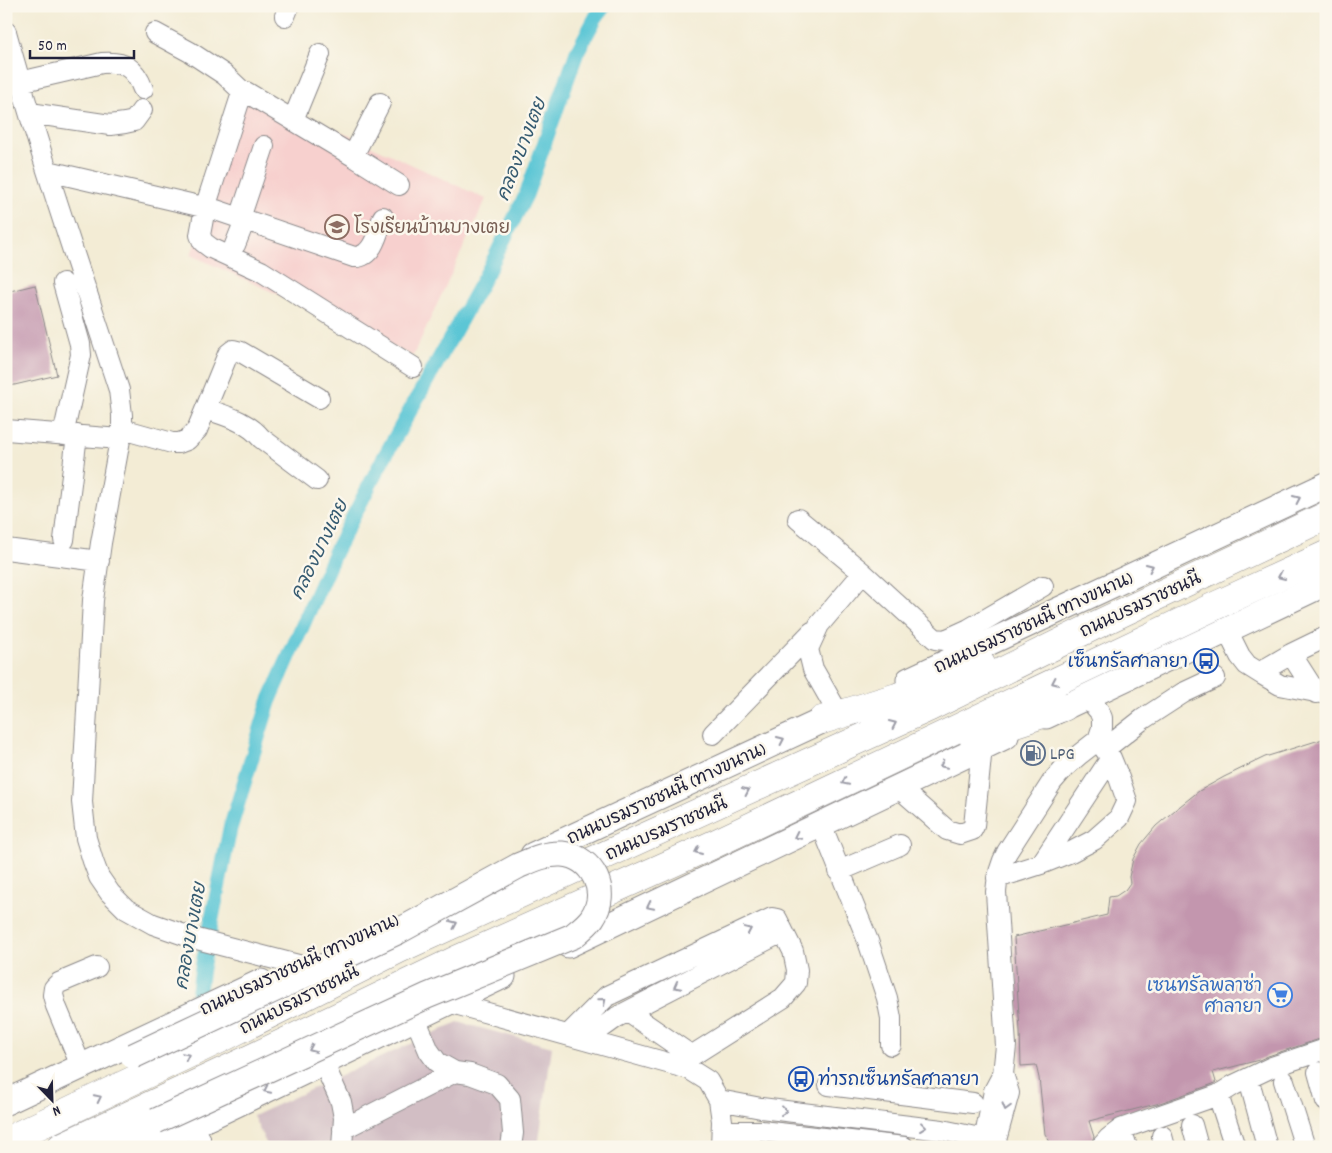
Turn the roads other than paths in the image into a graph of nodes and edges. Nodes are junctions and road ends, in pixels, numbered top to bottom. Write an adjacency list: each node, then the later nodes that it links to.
1 (6, 32): 4 (street)
2 (155, 33): 6 (street)
3 (320, 54): 10 (street)
4 (15, 77): 5 (street); 9 (street)
5 (144, 89)
6 (244, 93): 10 (street); 15 (street)
7 (380, 103): 12 (street)
8 (142, 110): 9 (street)
9 (30, 113): 13 (street)
10 (293, 120): 12 (street)
11 (264, 146): 17 (street)
12 (353, 156): 14 (street)
13 (48, 172): 15 (street); 24 (street)
14 (399, 185)
15 (205, 208): 17 (street); 20 (street)
16 (383, 217): 17 (street)
17 (242, 219): 18 (street)
18 (235, 245)
19 (63, 282): 25 (street)
20 (414, 368)
21 (319, 398): 22 (street)
22 (206, 409): 24 (street); 26 (street)
23 (6, 430): 25 (street)
24 (121, 434): 25 (street); 33 (street)
25 (70, 435): 30 (street)
26 (317, 480)
27 (1326, 485): 46 (main road, ถนนบรมราชชนนี (ทางขนาน), one-way to 27)
28 (1326, 516): 38 (highway, ถนนบรมราชชนนี)
29 (798, 519): 34 (street)
30 (64, 540)
31 (6, 549): 33 (street)
32 (1326, 555): 50 (highway, ถนนบรมราชชนนี, one-way to 50)
33 (98, 561): 59 (street)
34 (863, 573): 36 (street); 37 (street)
35 (1326, 583): 39 (main road)
36 (1043, 586)
37 (822, 621): 46 (street); 47 (street)
38 (1096, 625): 46 (highway); 70 (highway, ถนนบรมราชชนนี, one-way to 38)
39 (1227, 630): 42 (street); 45 (main road)
40 (1325, 640): 41 (street)
41 (1291, 654): 42 (street); 44 (street)
42 (1263, 675): 44 (street)
43 (1216, 678): 49 (street)
44 (1321, 693)
45 (1073, 703): 48 (main road); 49 (street); 50 (highway)
46 (830, 717): 59 (main road, ถนนบรมราชชนนี (ทางขนาน), one-way to 46)
47 (713, 734)
48 (982, 747): 51 (main road, one-way to 51); 51 (street)
49 (1105, 749): 54 (street); 54 (street); 56 (street)
50 (877, 766): 87 (highway, ถนนบรมราชชนนี, one-way to 87)
51 (898, 787): 52 (main road)
52 (820, 824): 55 (street); 62 (main road, one-way to 62)
53 (900, 845): 55 (street)
54 (1042, 864): 56 (street)
55 (839, 871): 66 (street)
56 (997, 878): 93 (street)
57 (782, 932): 58 (street, one-way to 57); 61 (street); 68 (street)
58 (690, 957): 61 (street); 65 (street, one-way to 58)
59 (298, 965): 71 (main road, ถนนบรมราชชนนี (ทางขนาน))
60 (97, 966): 71 (street)
61 (698, 975): 63 (street, one-way to 63)
62 (448, 1002): 64 (main road); 65 (street)
63 (628, 1012): 65 (street); 68 (street)
64 (415, 1018): 69 (main road); 72 (street)
65 (576, 1037): 68 (street)
66 (890, 1045)
67 (1326, 1049): 78 (street)
68 (684, 1060): 79 (street)
69 (323, 1062): 87 (main road, one-way to 87); 89 (street)
70 (141, 1064): 84 (main road); 87 (main road, one-way to 87, bridge); 92 (highway, ถนนบรมราชชนนี, one-way to 70)
71 (82, 1066): 81 (main road, ถนนบรมราชชนนี (ทางขนาน))
72 (455, 1072): 89 (street); 97 (street)
73 (1318, 1072): 80 (street)
74 (1284, 1081): 103 (street)
75 (829, 1085): 76 (street)
76 (878, 1091): 82 (street); 85 (street)
77 (1252, 1091): 102 (street)
78 (1218, 1095): 90 (street); 101 (street)
79 (719, 1100): 83 (street); 91 (street)
80 (1326, 1101)
81 (6, 1102)
82 (972, 1102)
83 (761, 1108): 85 (street, one-way to 85); 88 (street)
84 (6, 1115)
85 (874, 1122): 93 (street, one-way to 93); 94 (street)
86 (1192, 1125): 100 (street)
87 (153, 1128): 95 (highway, ถนนบรมราชชนนี); 96 (main road)
88 (760, 1130): 91 (street); 94 (street)
89 (343, 1138)
90 (1124, 1138): 99 (street)
91 (721, 1139)
92 (6, 1142)
93 (991, 1143)
94 (881, 1144): 98 (street)
95 (61, 1147)
96 (102, 1147)
97 (511, 1147)
98 (904, 1147)
99 (1101, 1147)
100 (1198, 1147)
101 (1235, 1147)
102 (1267, 1147)
103 (1305, 1147)

